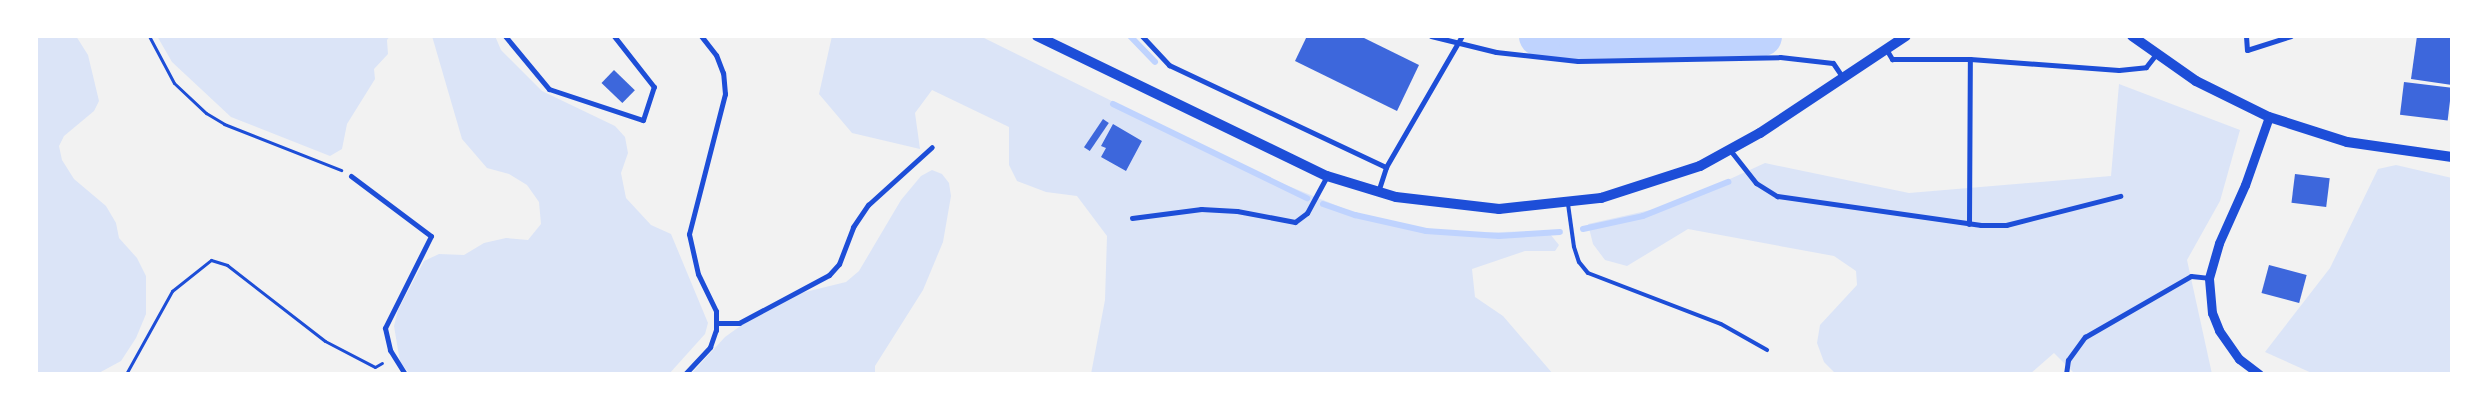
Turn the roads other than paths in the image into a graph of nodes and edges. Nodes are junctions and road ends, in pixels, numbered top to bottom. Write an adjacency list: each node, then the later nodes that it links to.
1 (505, 36): 2 (street)
2 (614, 36)
3 (701, 36): 30 (street)
4 (1037, 36): 23 (main road)
5 (1142, 36): 21 (street)
6 (1431, 36): 12 (street)
7 (1906, 36): 13 (main road)
8 (2132, 36): 14 (main road)
9 (2291, 36): 11 (street)
10 (1461, 37): 12 (street)
11 (2246, 38)
12 (1457, 44): 16 (street); 21 (street)
13 (1885, 52): 15 (street); 16 (main road)
14 (2153, 53): 15 (street); 17 (main road)
15 (1970, 59): 28 (street)
16 (1843, 78): 19 (main road)
17 (2269, 117): 20 (main road); 29 (street)
18 (932, 147): 30 (street)
19 (1730, 150): 26 (main road); 28 (street)
20 (2452, 157)
21 (1386, 167): 24 (street)
22 (351, 176): 32 (street)
23 (1327, 176): 24 (main road); 27 (street)
24 (1378, 192): 26 (main road)
25 (2120, 196): 28 (street)
26 (1568, 204): 31 (lane)
27 (1132, 218)
28 (1969, 224)
29 (2209, 278): 34 (street); 35 (street)
30 (716, 323): 33 (street)
31 (1767, 350)
32 (405, 374)
33 (685, 374)
34 (2066, 374)
35 (2258, 374)

